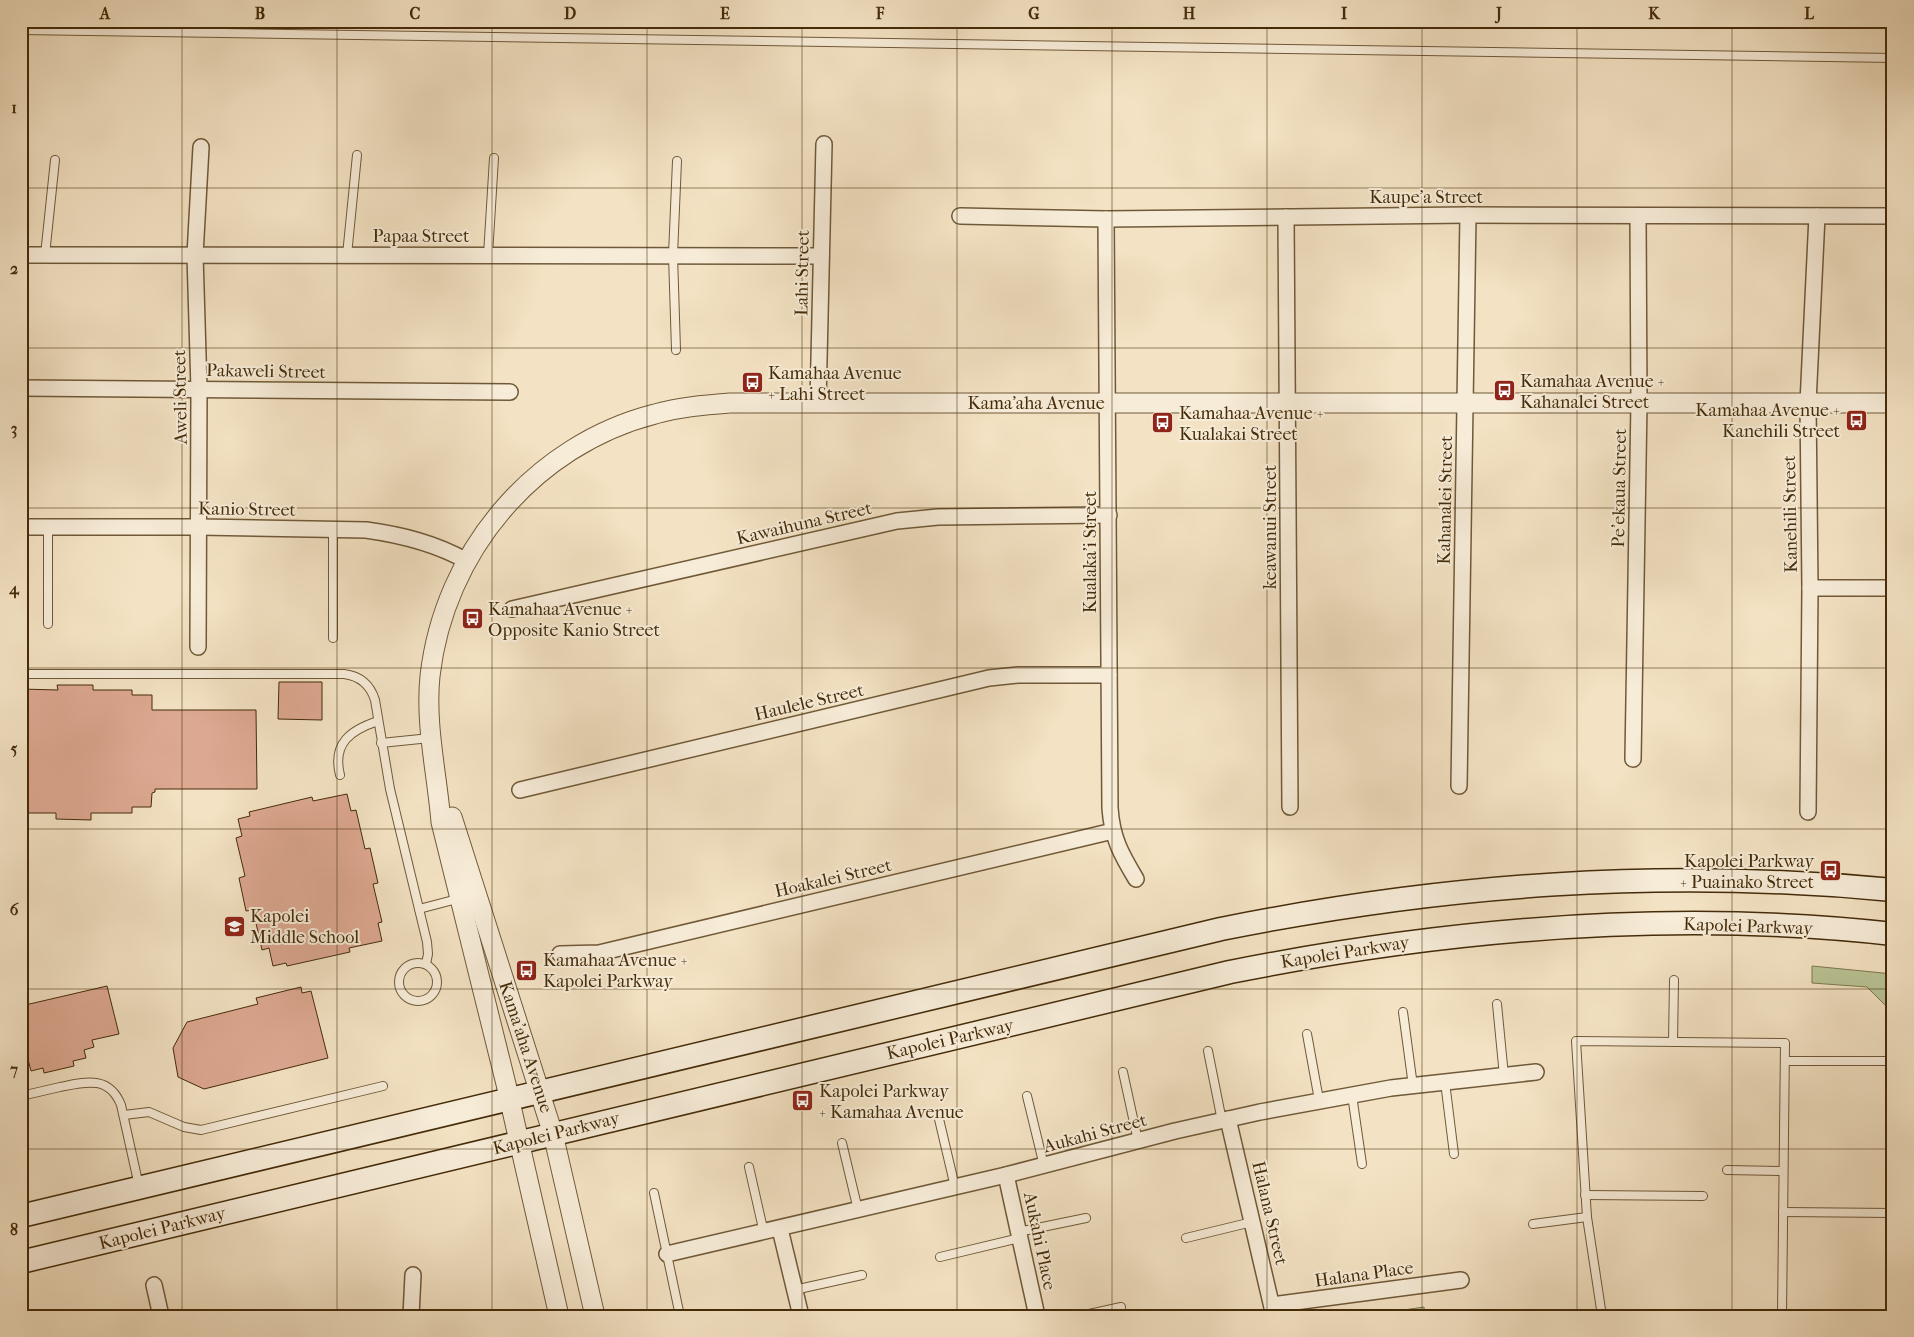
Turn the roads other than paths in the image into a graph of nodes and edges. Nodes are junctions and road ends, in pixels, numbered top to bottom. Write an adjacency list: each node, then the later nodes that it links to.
1 (21, 30): 2 (lane)
2 (1893, 58)
3 (824, 144): 22 (street, Lahi Street)
4 (201, 147): 18 (street, Aweli Street)
5 (357, 155): 19 (lane)
6 (494, 158): 20 (lane)
7 (55, 160): 17 (lane)
8 (677, 161): 21 (lane)
9 (1468, 215): 13 (street, Kaupe'a Street); 14 (street, Kaupe'a Street); 30 (street, Kahanalei Street)
10 (960, 216): 15 (street, Kaupe'a Street)
11 (1817, 216): 12 (street, Kaupe'a Street); 13 (street, Kaupe'a Street); 32 (street, Kanehili Street)
12 (1893, 216)
13 (1638, 217): 31 (street, Pe'ekaua Street)
14 (1286, 218): 15 (street, Kaupe'a Street); 29 (street, keawanui Street)
15 (1106, 219): 28 (street, Kualaka'i Street)
16 (21, 255): 17 (street, Papaa Street)
17 (45, 255): 18 (street, Papaa Street)
18 (195, 255): 19 (street, Papaa Street); 25 (street, Aweli Street)
19 (347, 255): 20 (street, Papaa Street)
20 (488, 255): 21 (street, Papaa Street)
21 (673, 255): 22 (street, Papaa Street); 23 (lane)
22 (821, 256): 27 (street, Lahi Street)
23 (676, 350)
24 (21, 388): 25 (street, Pakaweli Street)
25 (199, 389): 26 (street, Pakaweli Street); 37 (street, Aweli Street)
26 (510, 392)
27 (818, 403): 28 (street, Kama'aha Avenue); 39 (street, Kama'aha Avenue)
28 (1108, 403): 29 (street, Kama'aha Avenue); 34 (street, Kualaka'i Street)
29 (1288, 403): 30 (street, Kama'aha Avenue); 55 (street, keawanui Street)
30 (1465, 403): 31 (street, Kama'aha Avenue); 53 (street, Kahanalei Street)
31 (1639, 403): 32 (street, Kama'aha Avenue); 51 (street, Pe'ekaua Street)
32 (1808, 403): 33 (street, Kama'aha Avenue); 40 (street, Kanehili Street)
33 (1893, 403)
34 (1109, 515): 42 (street, Kawaihuna Street); 47 (street, Kualaka'i Street)
35 (21, 527): 36 (street, Kanio Street)
36 (48, 527): 37 (street, Kanio Street); 43 (lane)
37 (199, 527): 38 (street, Kanio Street); 45 (street, Aweli Street)
38 (333, 528): 39 (street, Kanio Street); 44 (lane)
39 (467, 561): 49 (street, Kama'aha Avenue)
40 (1810, 588): 41 (street); 56 (street, Kanehili Street)
41 (1893, 588)
42 (512, 610)
43 (48, 624)
44 (333, 638)
45 (198, 648)
46 (21, 674): 48 (lane)
47 (1110, 675): 54 (street, Haulele Street); 57 (street, Kualaka'i Street)
48 (378, 721): 50 (lane); 52 (lane)
49 (430, 738): 50 (lane); 60 (street, Kama'aha Avenue)
50 (381, 743): 61 (lane)
51 (1633, 759)
52 (340, 775)
53 (1460, 786)
54 (520, 790)
55 (1290, 807)
56 (1808, 812)
57 (1113, 831): 58 (street, Kualaka'i Street); 63 (street, Hoakalei Street)
58 (1136, 879)
59 (1893, 890): 79 (main road)
60 (468, 896): 61 (lane); 79 (street, Kama'aha Avenue); 83 (street, Kama'aha Avenue)
61 (419, 909): 64 (lane)
62 (1893, 934): 88 (main road, Kapolei Parkway)
63 (560, 954)
64 (426, 964): 64 (lane)
65 (1674, 980): 69 (lane)
66 (1497, 1004): 75 (lane)
67 (1403, 1012): 78 (lane)
68 (1307, 1034): 84 (lane)
69 (1673, 1042): 71 (lane); 102 (lane)
70 (1208, 1051): 87 (lane)
71 (1784, 1061): 72 (lane); 97 (lane)
72 (1888, 1061)
73 (1123, 1072): 89 (lane)
74 (1536, 1072): 75 (street, Aukahi Street)
75 (1504, 1076): 76 (street, Aukahi Street)
76 (1444, 1082): 78 (street, Aukahi Street); 92 (lane)
77 (383, 1086): 85 (lane)
78 (1413, 1086): 80 (street, Aukahi Street)
79 (540, 1092): 83 (main road); 88 (street, Kama'aha Avenue)
80 (1352, 1095): 84 (street, Aukahi Street); 93 (lane)
81 (21, 1096): 85 (lane)
82 (1027, 1096): 94 (lane)
83 (509, 1099): 90 (street, Kama'aha Avenue); 100 (main road)
84 (1319, 1100): 87 (street, Aukahi Street)
85 (124, 1115): 100 (lane)
86 (939, 1119): 99 (lane)
87 (1225, 1120): 89 (street, Aukahi Street); 110 (street, Halana Street)
88 (553, 1134): 90 (main road, Kapolei Parkway); 129 (street, Kama'aha Avenue)
89 (1138, 1141): 94 (street, Aukahi Street)
90 (518, 1142): 118 (main road, Kapolei Parkway); 128 (street, Kama'aha Avenue)
91 (842, 1143): 104 (lane)
92 (1454, 1154)
93 (1362, 1164)
94 (1044, 1166): 98 (street, Aukahi Street)
95 (749, 1167): 113 (lane)
96 (1727, 1170): 97 (lane)
97 (1783, 1171): 105 (lane)
98 (1006, 1175): 99 (street, Aukahi Street); 114 (street, Aukahi Place)
99 (956, 1187): 104 (street, Aukahi Street)
100 (140, 1188): 107 (main road)
101 (654, 1193): 116 (lane)
102 (1585, 1195): 103 (lane); 108 (lane)
103 (1703, 1196)
104 (858, 1210): 112 (street, Aukahi Street)
105 (1783, 1212): 106 (lane); 135 (lane)
106 (1893, 1213)
107 (21, 1216)
108 (1587, 1217): 111 (lane); 134 (lane)
109 (1086, 1218): 114 (lane)
110 (1252, 1222): 115 (lane); 125 (street, Halana Street)
111 (1532, 1224)
112 (780, 1229): 113 (street, Aukahi Street); 123 (street)
113 (764, 1232): 116 (street, Aukahi Street)
114 (1019, 1235): 117 (lane); 132 (street, Aukahi Place)
115 (1186, 1238)
116 (667, 1254): 130 (lane)
117 (940, 1257)
118 (21, 1262)
119 (862, 1275): 123 (lane)
120 (413, 1276): 127 (street)
121 (1460, 1280): 125 (street, Halana Place)
122 (154, 1285): 126 (street)
123 (794, 1290): 131 (street)
124 (1121, 1307): 133 (lane)
125 (1271, 1313)
126 (161, 1316)
127 (412, 1316)
128 (559, 1316)
129 (595, 1316)
130 (680, 1316)
131 (801, 1316)
132 (1037, 1316)
133 (1080, 1316)
134 (1602, 1316)
135 (1782, 1316)

